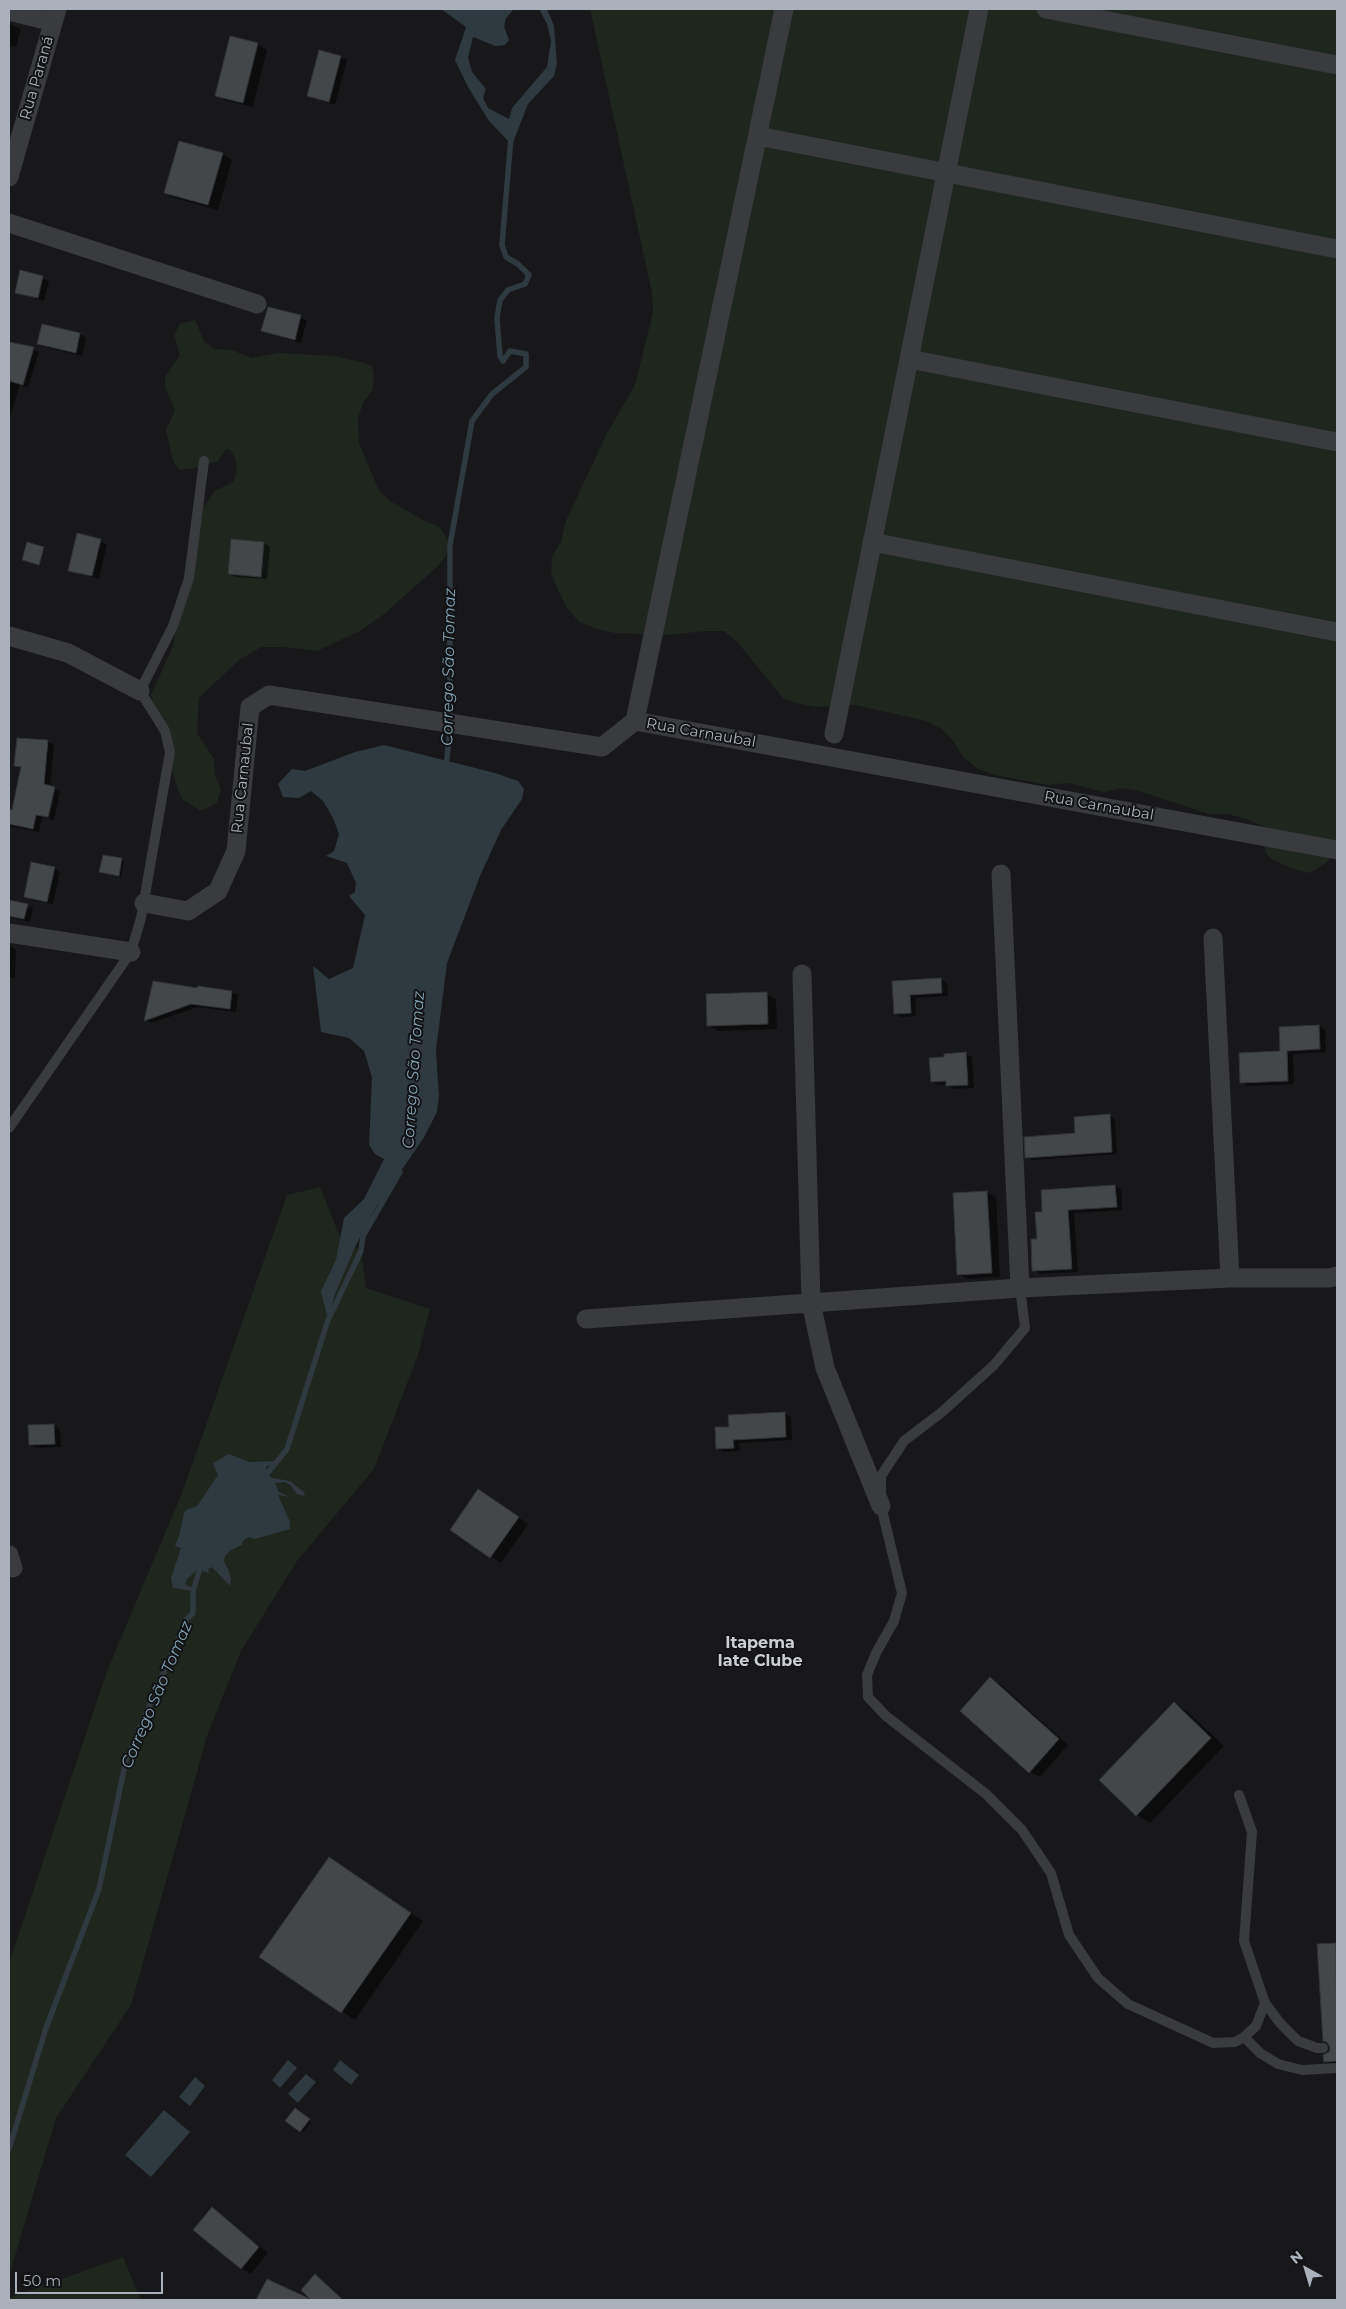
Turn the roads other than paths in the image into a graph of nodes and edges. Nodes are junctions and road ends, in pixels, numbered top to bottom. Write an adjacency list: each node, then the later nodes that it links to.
1 (784, 9): 7 (street)
2 (980, 9): 8 (street)
3 (1046, 9): 6 (street)
4 (9, 11): 5 (street)
5 (55, 16): 9 (street, Rua Paraná)
6 (1337, 65)
7 (758, 136): 8 (street); 20 (street)
8 (946, 173): 11 (street); 13 (street)
9 (9, 176)
10 (9, 223): 12 (street)
11 (1337, 250)
12 (257, 304)
13 (909, 359): 14 (street); 16 (street)
14 (1337, 442)
15 (204, 462): 19 (lane)
16 (872, 542): 17 (street); 21 (street)
17 (1337, 632)
18 (9, 636): 19 (street)
19 (140, 690): 24 (lane)
20 (635, 721): 22 (street, Rua Carnaubal); 24 (street, Rua Carnaubal)
21 (834, 734)
22 (1337, 850)
23 (1001, 874): 32 (street)
24 (144, 903): 27 (lane)
25 (9, 933): 27 (street)
26 (1213, 938): 31 (street)
27 (131, 952): 29 (lane)
28 (802, 974): 33 (street)
29 (9, 1128)
30 (1337, 1276): 31 (street)
31 (1230, 1278): 32 (street)
32 (1020, 1288): 33 (street); 35 (lane)
33 (811, 1302): 34 (street); 35 (street)
34 (586, 1319)
35 (881, 1506): 38 (lane)
36 (1239, 1795): 37 (lane)
37 (1265, 2003): 38 (lane); 39 (lane)
38 (1244, 2037): 40 (lane)
39 (1323, 2048)
40 (1337, 2068)

